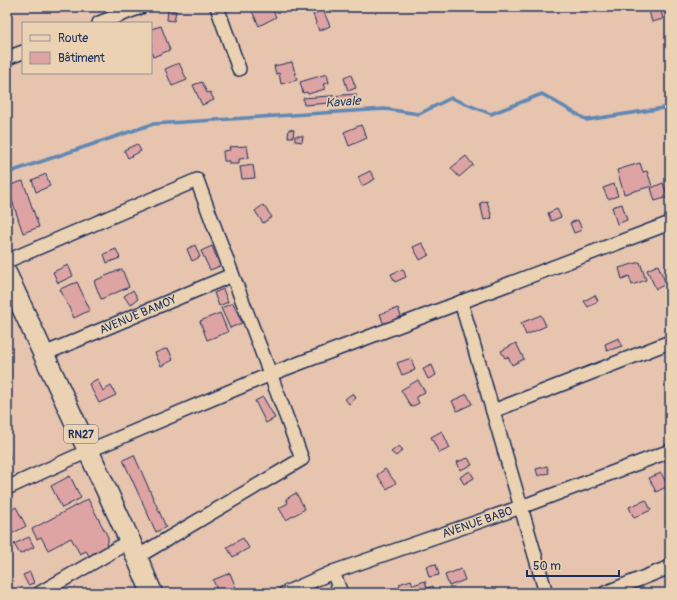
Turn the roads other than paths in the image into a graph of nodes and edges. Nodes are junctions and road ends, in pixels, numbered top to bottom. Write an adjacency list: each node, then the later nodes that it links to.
1 (141, 7): 3 (street)
2 (217, 7): 6 (street)
3 (102, 22)
4 (22, 52): 5 (street)
5 (7, 58)
6 (239, 69)
7 (670, 223): 11 (street)
8 (7, 261): 10 (street)
9 (7, 275): 13 (main road, RN27)
10 (232, 275): 13 (street, AVENUE BAMOY); 14 (street)
11 (461, 302): 14 (street); 15 (street)
12 (670, 342): 15 (street)
13 (44, 354): 16 (main road, RN27)
14 (271, 374): 16 (street); 20 (street)
15 (493, 411): 19 (street)
16 (88, 451): 18 (street); 20 (main road, RN27)
17 (670, 451): 19 (street, AVENUE BABO)
18 (7, 488)
19 (521, 506): 22 (street, AVENUE BABO); 27 (street)
20 (134, 549): 23 (street); 24 (main road, RN27)
21 (670, 567): 28 (street)
22 (333, 572): 25 (street, AVENUE BABO); 26 (street)
23 (40, 593)
24 (152, 593)
25 (285, 593)
26 (341, 593)
27 (546, 593)
28 (605, 593)

